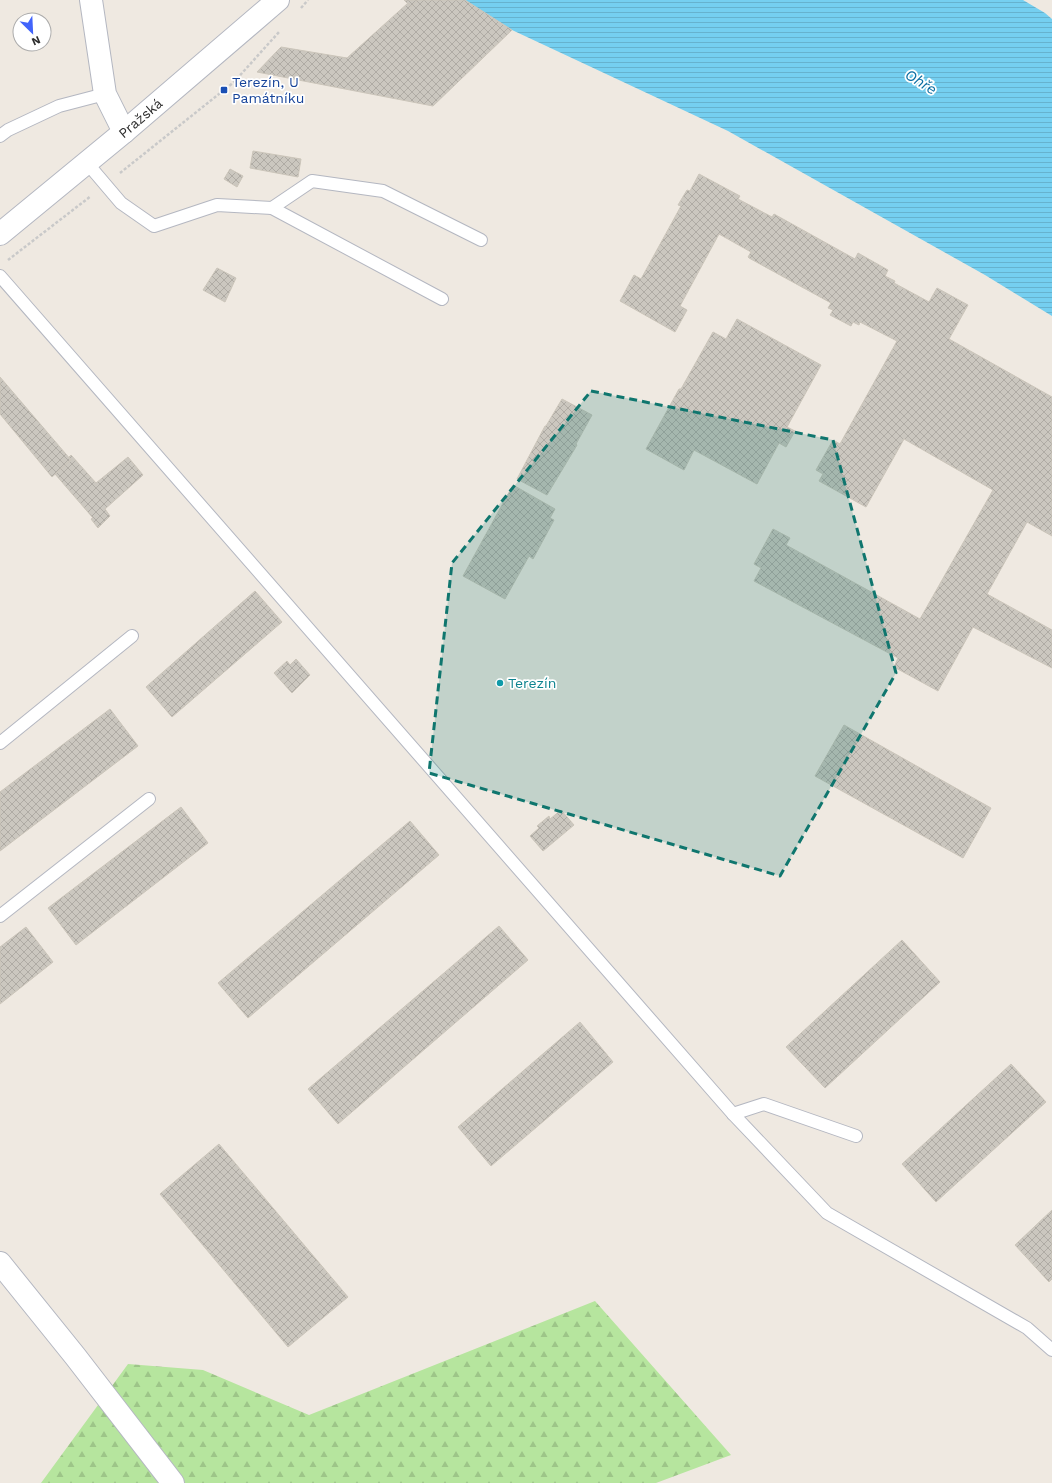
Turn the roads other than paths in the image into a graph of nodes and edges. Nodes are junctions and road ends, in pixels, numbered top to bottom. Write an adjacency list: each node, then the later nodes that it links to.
1 (91, 0): 3 (street)
2 (278, 0): 4 (street, Pražská)
3 (105, 94): 4 (street); 5 (lane)
4 (124, 132): 6 (street, Pražská)
5 (0, 136)
6 (87, 163): 7 (lane); 8 (street, Pražská)
7 (272, 208): 9 (lane); 11 (lane)
8 (0, 234)
9 (481, 240)
10 (0, 276): 16 (lane)
11 (442, 299)
12 (132, 636): 13 (lane)
13 (0, 743)
14 (149, 799): 15 (lane)
15 (0, 916)
16 (734, 1114): 17 (lane); 19 (lane)
17 (856, 1136)
18 (0, 1263): 20 (street)
19 (1052, 1350)
20 (173, 1483)

